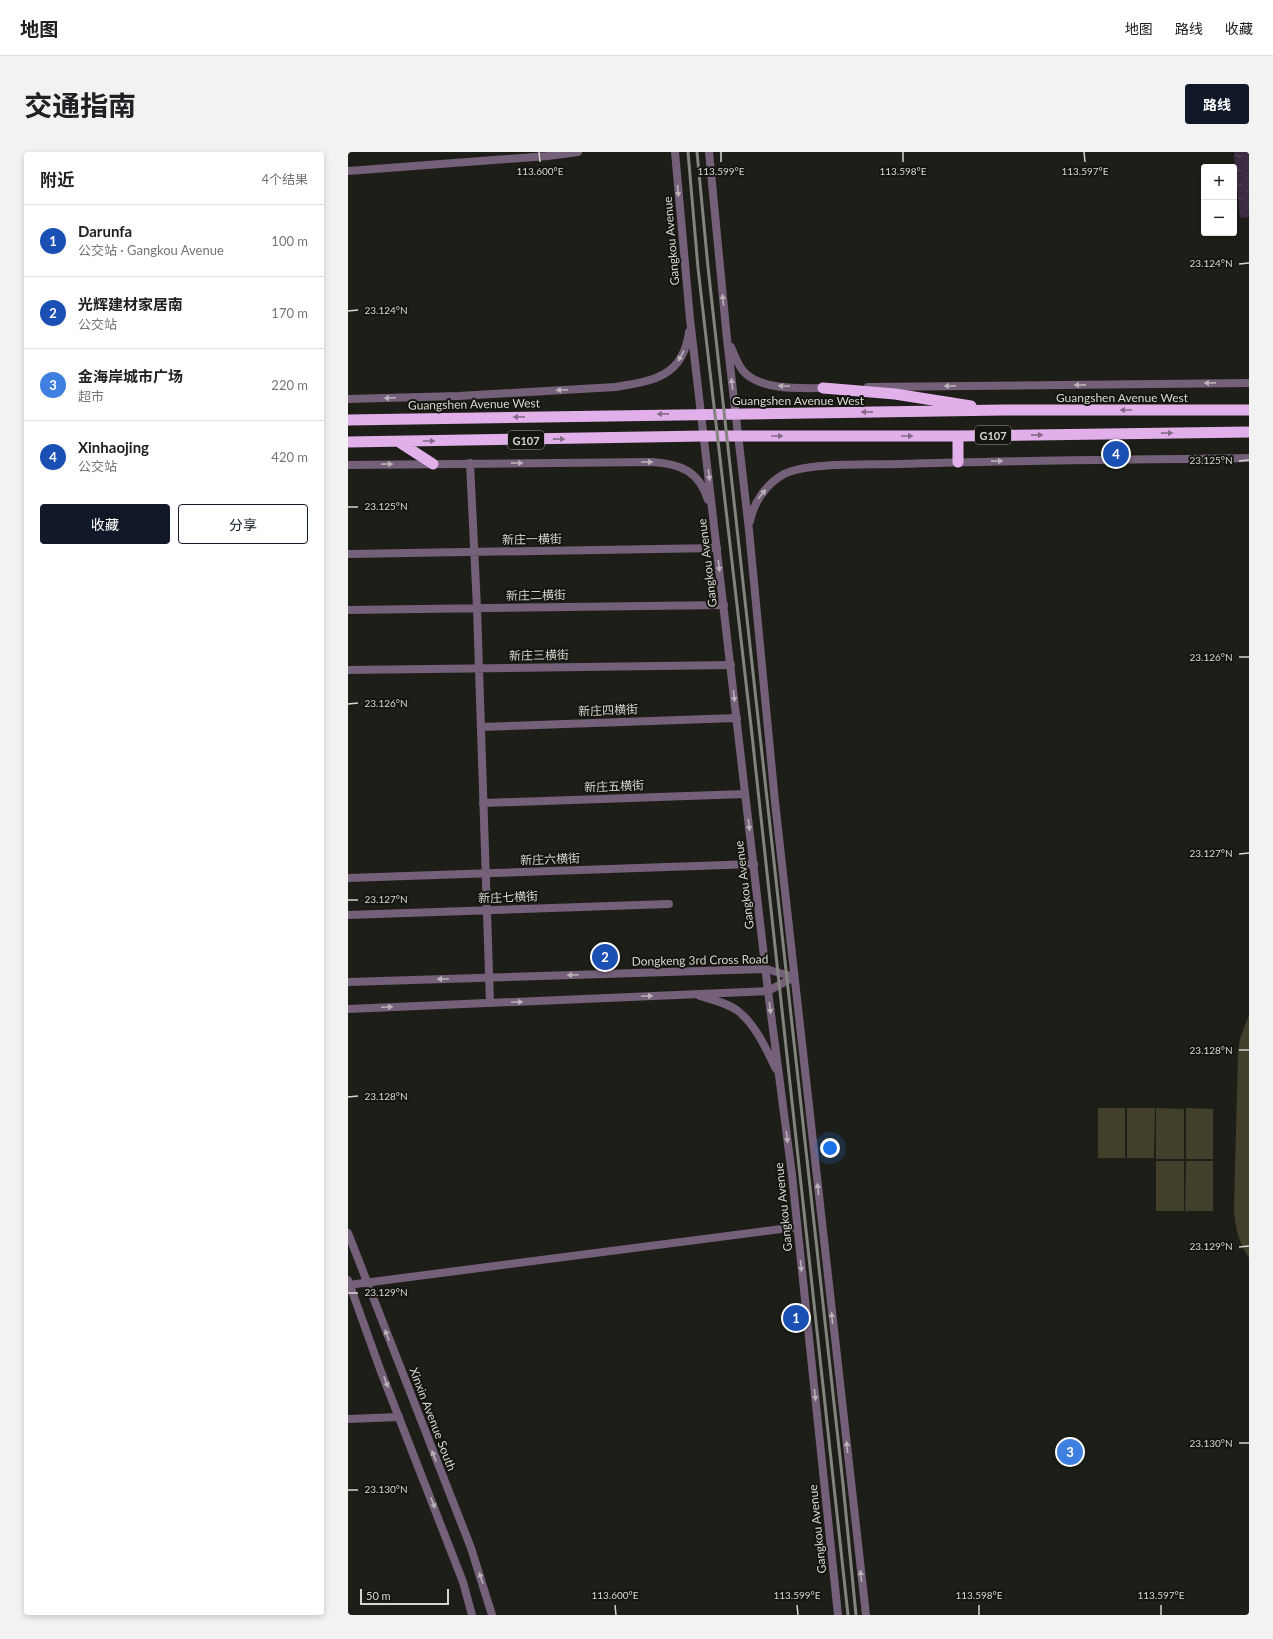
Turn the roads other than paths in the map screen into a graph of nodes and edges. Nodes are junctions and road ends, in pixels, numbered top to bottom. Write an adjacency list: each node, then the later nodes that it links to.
1 (578, 152): 4 (street)
2 (675, 152): 6 (street, Gangkou Avenue, one-way to 6)
3 (708, 152): 7 (street, one-way to 3)
4 (548, 154): 5 (street)
5 (348, 171)
6 (690, 319): 10 (street, one-way to 10); 14 (street, Gangkou Avenue)
7 (727, 339): 9 (street, one-way to 7); 13 (street, one-way to 7)
8 (1249, 383): 9 (street, one-way to 9)
9 (823, 388): 11 (highway)
10 (348, 399)
11 (1004, 410): 12 (highway, Guangshen Avenue West / G107, one-way to 11); 13 (highway, Guangshen Avenue West / G107, one-way to 13)
12 (1249, 410)
13 (735, 413): 14 (highway, Guangshen Avenue West / G107); 18 (street)
14 (702, 414): 15 (highway, Guangshen Avenue West / G107, one-way to 15); 17 (street, Gangkou Avenue)
15 (348, 420)
16 (1249, 432): 19 (highway, G107, one-way to 16)
17 (704, 436): 18 (highway, G107); 20 (highway, G107, one-way to 17); 27 (street, Gangkou Avenue, one-way to 27)
18 (738, 436): 19 (highway, G107, one-way to 19); 28 (street)
19 (958, 436): 23 (highway)
20 (398, 441): 21 (highway, G107); 24 (highway)
21 (348, 442)
22 (1249, 458): 23 (street, one-way to 22)
23 (958, 462): 28 (street, one-way to 23)
24 (433, 464): 25 (street); 26 (street, one-way to 24)
25 (470, 464): 27 (street, one-way to 27); 30 (street)
26 (348, 465)
27 (713, 514): 29 (street, Gangkou Avenue)
28 (748, 530): 49 (street)
29 (717, 548): 30 (street, 新庄一横街); 32 (street, Gangkou Avenue, one-way to 32)
30 (474, 552): 31 (street, 新庄一横街); 33 (street)
31 (348, 554)
32 (724, 605): 33 (street, 新庄二横街); 35 (street, Gangkou Avenue)
33 (477, 608): 34 (street, 新庄二横街); 36 (street)
34 (348, 610)
35 (731, 665): 36 (street, 新庄三横街); 38 (street, Gangkou Avenue, one-way to 38)
36 (479, 668): 37 (street, 新庄三横街); 39 (street)
37 (348, 670)
38 (737, 718): 39 (street, 新庄四横街); 40 (street, Gangkou Avenue)
39 (481, 727): 41 (street)
40 (745, 794): 41 (street, 新庄五横街); 42 (street, Gangkou Avenue, one-way to 42)
41 (483, 803): 43 (street)
42 (754, 864): 43 (street, 新庄六横街); 48 (street, Gangkou Avenue)
43 (486, 873): 44 (street, 新庄六横街); 46 (street)
44 (348, 878)
45 (669, 904): 46 (street, 新庄七横街)
46 (487, 910): 47 (street, 新庄七横街); 50 (street)
47 (348, 915)
48 (766, 969): 49 (street, Dongkeng 3rd Cross Road); 50 (street, Dongkeng 3rd Cross Road, one-way to 50); 52 (street, Gangkou Avenue)
49 (794, 977): 52 (street); 66 (street, one-way to 49)
50 (489, 978): 51 (street, Dongkeng 3rd Cross Road, one-way to 51); 54 (street)
51 (348, 982)
52 (768, 991): 53 (street); 56 (street, Gangkou Avenue, one-way to 56)
53 (694, 994): 54 (street, one-way to 53); 56 (street)
54 (490, 1003): 55 (street, one-way to 54)
55 (348, 1009)
56 (779, 1074): 57 (street, Gangkou Avenue, one-way to 57)
57 (797, 1227): 59 (street); 65 (street, Gangkou Avenue, one-way to 65)
58 (348, 1233): 59 (street, Xinxin Avenue South)
59 (367, 1283): 60 (street); 64 (street, Xinxin Avenue South, one-way to 59)
60 (349, 1284): 61 (street, one-way to 61)
61 (399, 1417): 62 (street); 63 (street, one-way to 63)
62 (348, 1419)
63 (472, 1615)
64 (492, 1615)
65 (838, 1615)
66 (866, 1615)

